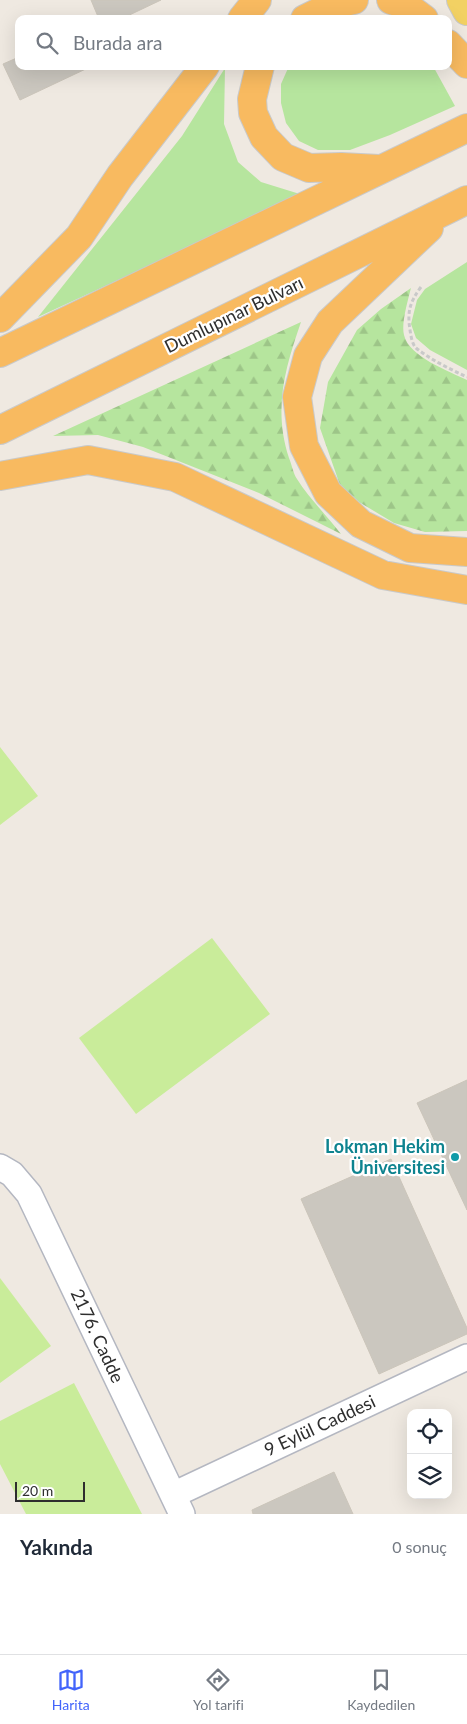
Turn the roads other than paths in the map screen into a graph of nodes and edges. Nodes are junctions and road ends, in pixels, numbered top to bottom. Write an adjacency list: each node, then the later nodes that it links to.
1 (257, 0): 6 (highway)
2 (354, 0): 7 (highway)
3 (391, 0): 8 (highway)
4 (461, 0): 5 (main road)
5 (467, 11)
6 (245, 15)
7 (313, 15)
8 (419, 15)
9 (452, 48): 10 (highway)
10 (467, 64)
11 (202, 70): 16 (highway)
12 (259, 70): 14 (highway)
13 (467, 128): 14 (highway)
14 (383, 169): 17 (highway)
15 (459, 204): 18 (highway, Dumlupınar Bulvarı); 20 (highway)
16 (0, 318)
17 (0, 353)
18 (0, 430)
19 (0, 476): 21 (highway)
20 (467, 552)
21 (467, 590)
22 (0, 1168): 24 (street, 2176. Cadde)
23 (467, 1357): 24 (street, 9 Eylül Caddesi)
24 (177, 1504)

